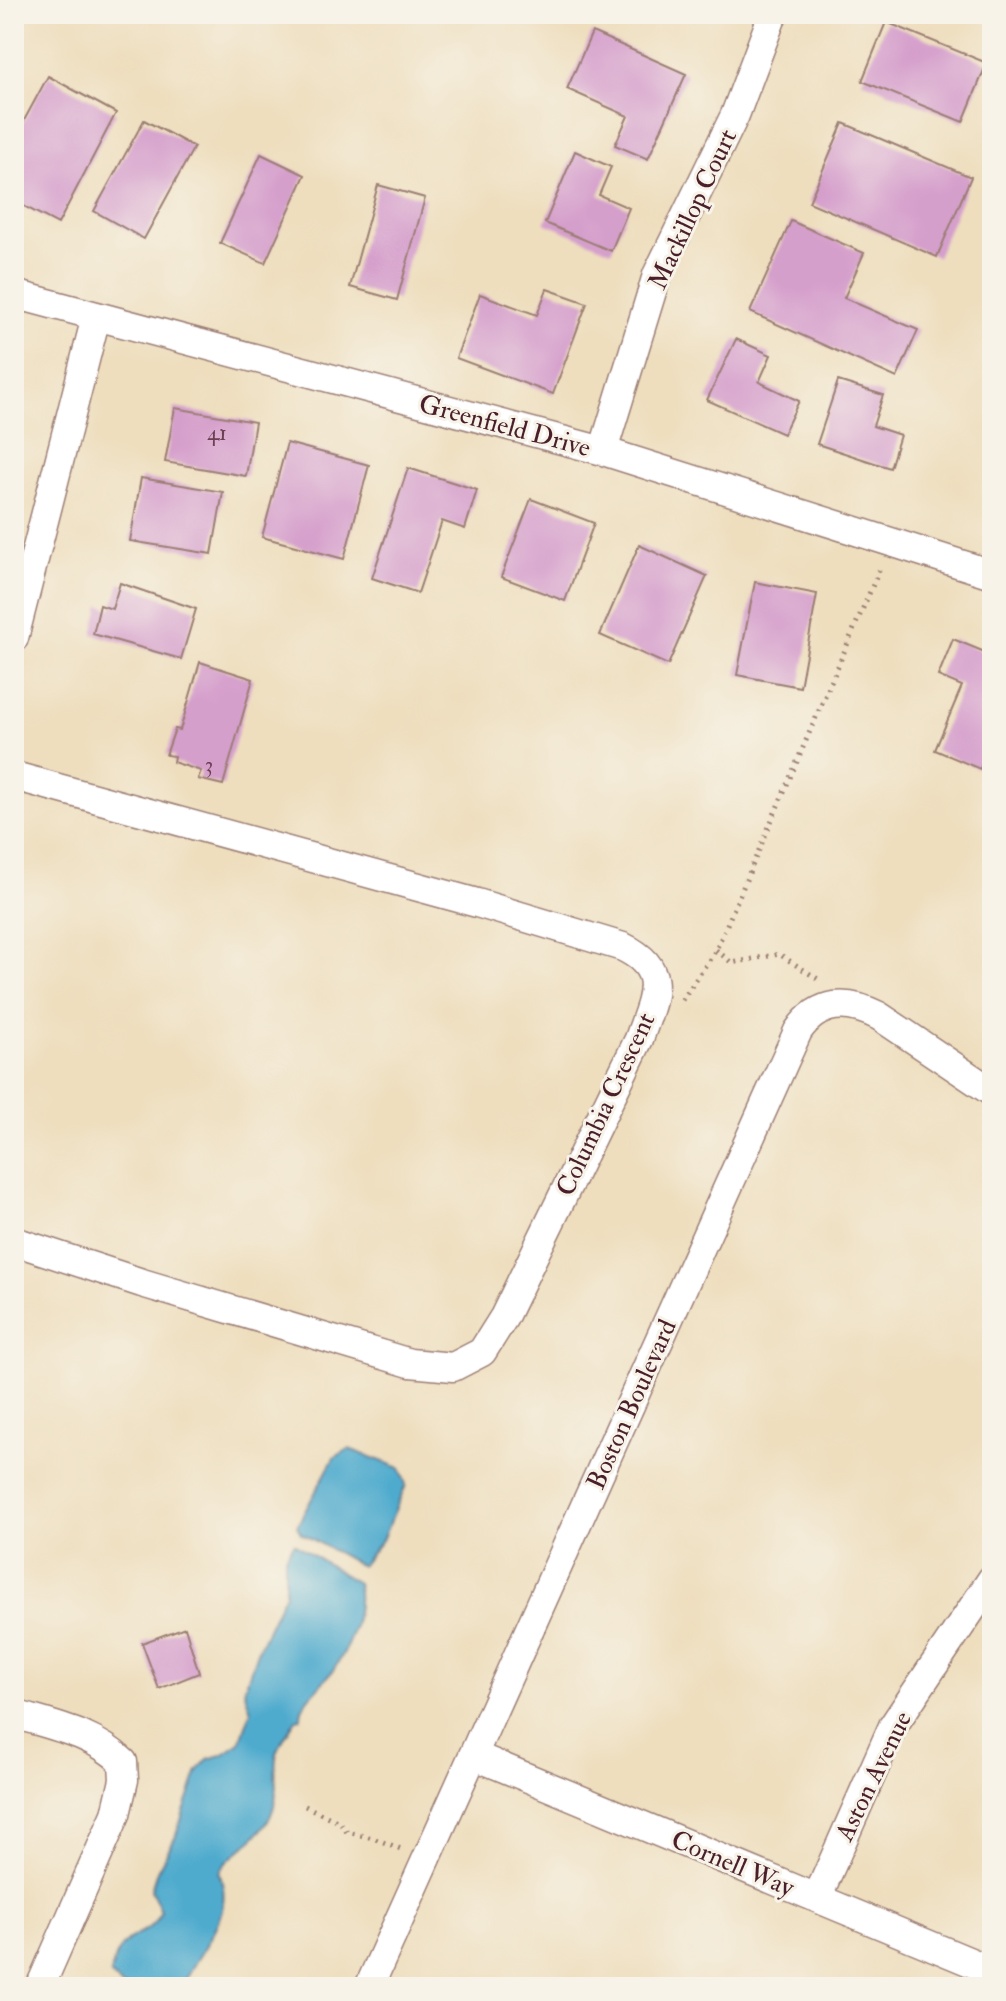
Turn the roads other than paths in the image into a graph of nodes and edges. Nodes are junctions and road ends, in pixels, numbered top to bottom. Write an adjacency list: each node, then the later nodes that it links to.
1 (773, 14): 4 (street, Mackillop Court)
2 (14, 294): 3 (street, Greenfield Drive)
3 (96, 317): 4 (street, Greenfield Drive); 6 (street)
4 (603, 451): 5 (street, Greenfield Drive)
5 (992, 574)
6 (14, 638)
7 (14, 776): 9 (street, Columbia Crescent)
8 (992, 1092): 12 (street, Boston Boulevard)
9 (14, 1241)
10 (992, 1579): 13 (street, Aston Avenue)
11 (14, 1714): 15 (street)
12 (473, 1755): 13 (street, Cornell Way); 16 (street, Boston Boulevard)
13 (817, 1898): 14 (street, Cornell Way)
14 (992, 1971)
15 (40, 1987)
16 (369, 1987)

